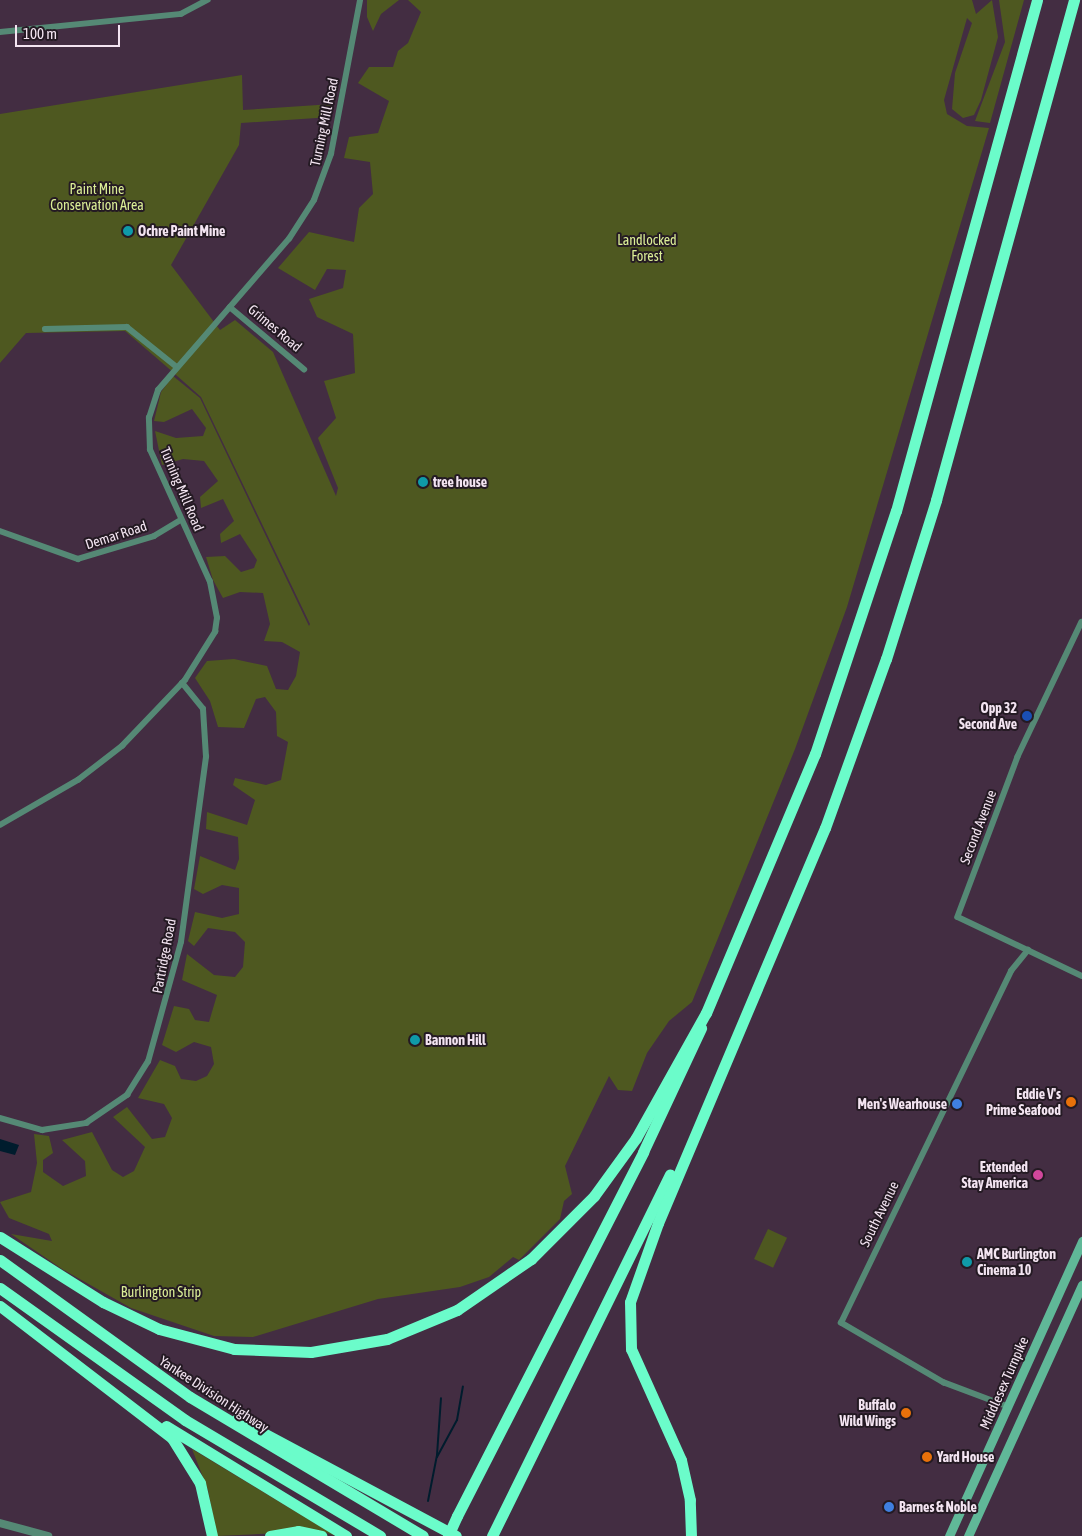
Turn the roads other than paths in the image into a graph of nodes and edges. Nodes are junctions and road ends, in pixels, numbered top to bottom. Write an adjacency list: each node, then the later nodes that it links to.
1 (207, 0): 5 (street)
2 (360, 0): 6 (street, Turning Mill Road)
3 (1037, 0): 17 (highway)
4 (1074, 0): 18 (highway)
5 (0, 32)
6 (230, 307): 8 (street, Turning Mill Road); 9 (street, Grimes Road)
7 (45, 329): 8 (street)
8 (177, 368): 10 (street, Turning Mill Road)
9 (304, 369)
10 (181, 520): 11 (street, Demar Road); 13 (street, Turning Mill Road)
11 (0, 531)
12 (1082, 622): 15 (street, Second Avenue)
13 (182, 683): 14 (street, Turning Mill Road); 19 (street, Partridge Road)
14 (0, 824)
15 (1028, 950): 16 (street, Second Avenue); 27 (street, South Avenue)
16 (1082, 976)
17 (706, 1013): 20 (highway); 38 (highway, bridge)
18 (736, 1039): 40 (highway); 41 (highway)
19 (0, 1118)
20 (0, 1237)
21 (1082, 1241): 27 (main road, Middlesex Turnpike)
22 (0, 1260): 26 (highway, Yankee Division Highway)
23 (1082, 1285): 29 (main road)
24 (0, 1288): 36 (highway)
25 (0, 1306): 28 (highway)
26 (190, 1397): 37 (highway, Yankee Division Highway); 39 (highway)
27 (1008, 1407): 29 (main road); 42 (main road, Middlesex Turnpike)
28 (147, 1416): 32 (highway); 35 (highway)
29 (1018, 1426): 43 (main road)
30 (0, 1523): 31 (street)
31 (48, 1536)
32 (212, 1536)
33 (270, 1536): 34 (highway)
34 (321, 1536)
35 (346, 1536)
36 (380, 1536)
37 (423, 1536)
38 (448, 1536)
39 (456, 1536)
40 (492, 1536)
41 (691, 1536)
42 (949, 1536)
43 (968, 1536)

